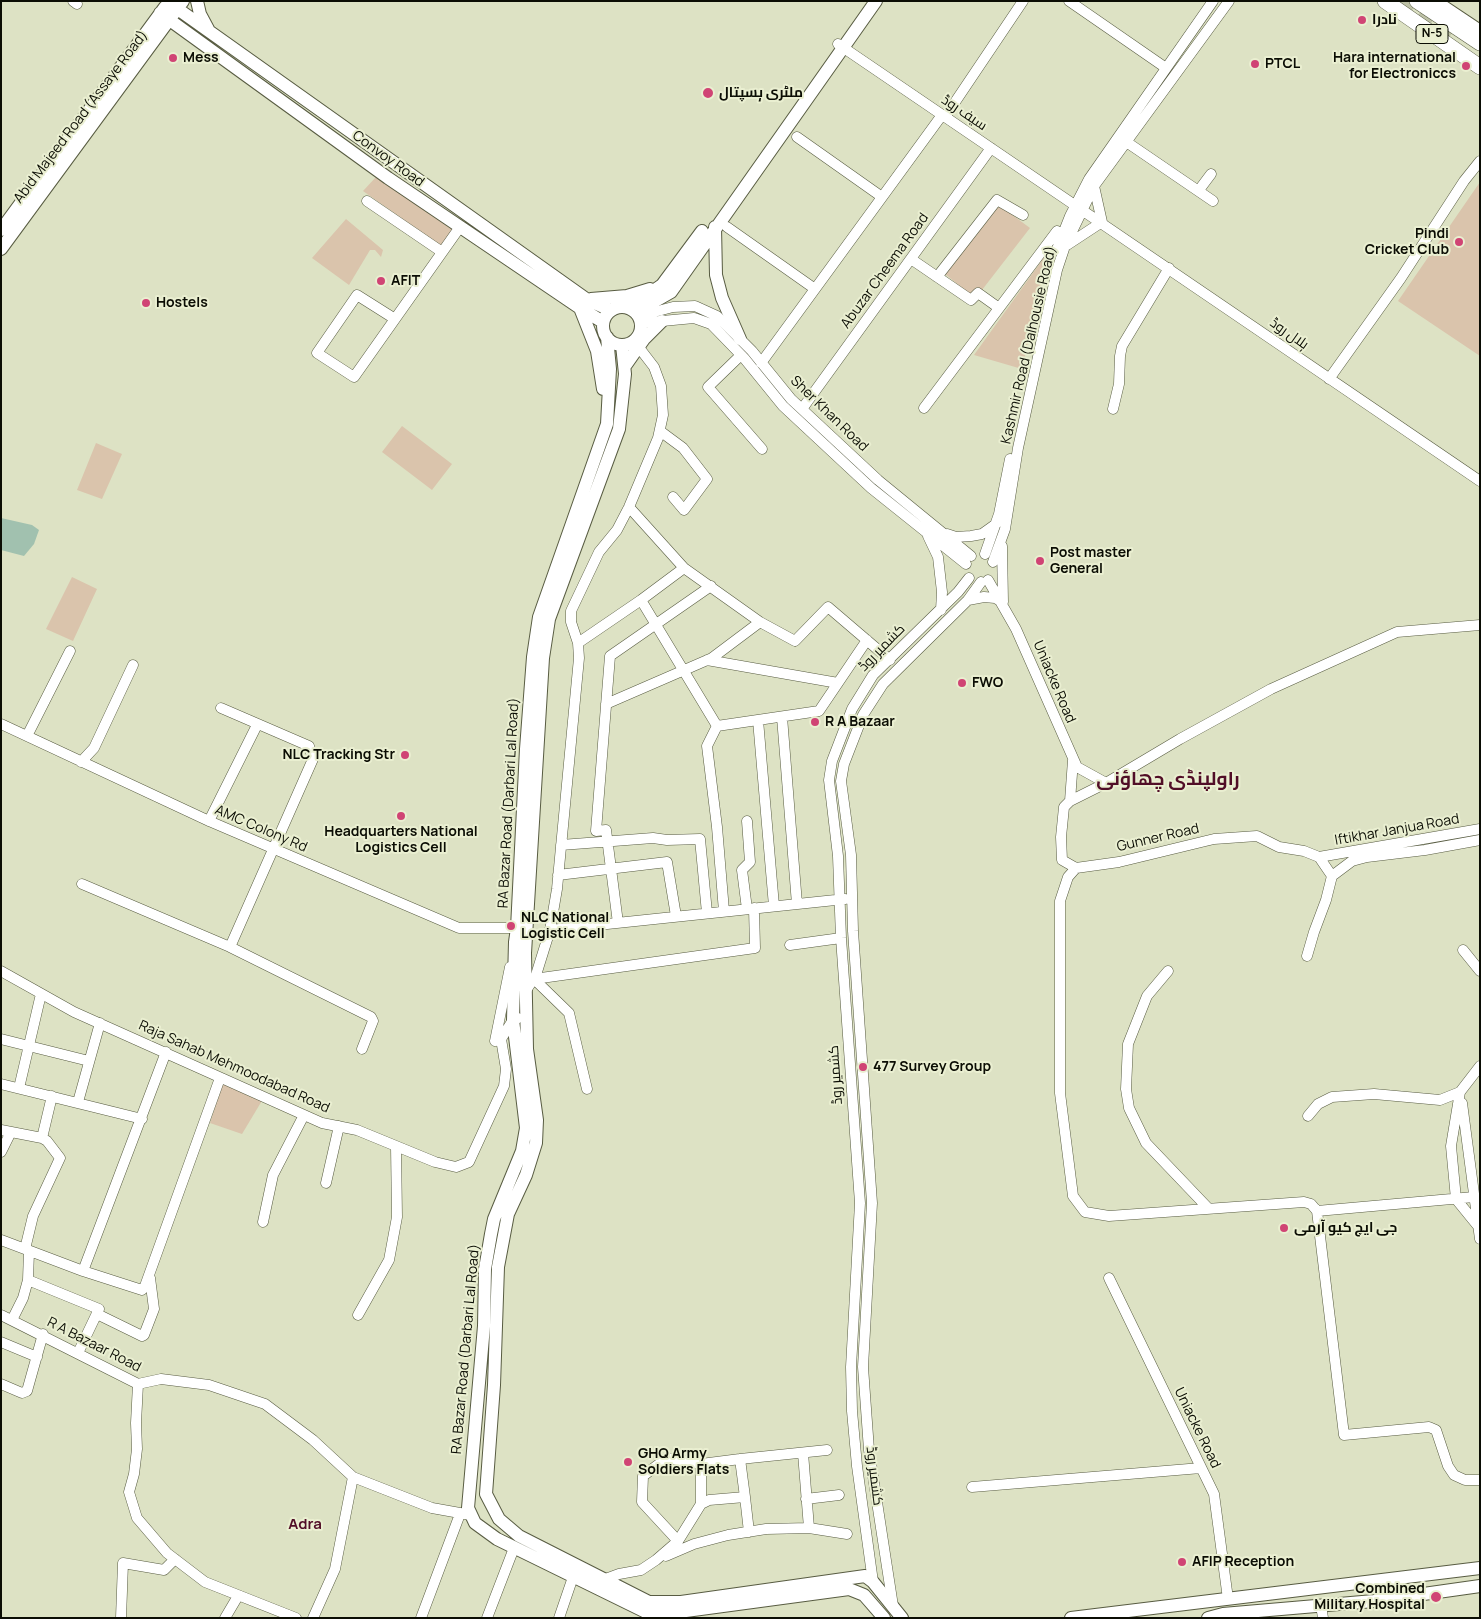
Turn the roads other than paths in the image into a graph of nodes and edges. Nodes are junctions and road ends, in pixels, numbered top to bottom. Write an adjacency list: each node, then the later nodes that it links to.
1 (197, 1): 12 (main road)
2 (867, 1): 15 (main road)
3 (876, 1): 15 (main road)
4 (1023, 1): 18 (street)
5 (1069, 1): 17 (street)
6 (1213, 1): 17 (street, Kashmir Road (Dalhousie Road))
7 (1229, 1): 20 (street, Kashmir Road (Dalhousie Road))
8 (1384, 1): 16 (highway, N-5)
9 (1417, 1): 14 (highway, N-5)
10 (1435, 1): 13 (main road)
11 (172, 8): 12 (main road, Convoy Road); 33 (main road, Convoy Road); 35 (main road, Abid Majeed Road (Assaye Road)); 38 (main road, Abid Majeed Road (Assaye Road))
12 (209, 31): 45 (main road, Convoy Road)
13 (1480, 31)
14 (1480, 43)
15 (841, 46): 18 (street, سیف روڈ); 34 (main road); 43 (main road)
16 (1480, 67)
17 (1166, 68): 24 (street, Kashmir Road (Dalhousie Road))
18 (943, 116): 21 (street, سیف روڈ); 27 (street)
19 (797, 137): 27 (street)
20 (1125, 141): 24 (street, Kashmir Road (Dalhousie Road)); 25 (street)
21 (991, 148): 26 (street, سیف روڈ); 40 (street, Abuzar Cheema Road)
22 (1480, 161): 57 (street)
23 (1211, 174): 25 (street)
24 (1089, 186): 26 (street); 30 (street, Kashmir Road (Dalhousie Road)); 32 (street)
25 (1199, 190): 29 (street)
26 (1056, 192): 30 (street, سیف روڈ)
27 (882, 197): 44 (street)
28 (367, 201): 39 (street)
29 (1214, 201)
30 (1079, 207): 32 (street, ہلال روڈ); 37 (street, Kashmir Road (Dalhousie Road)); 67 (street, Kashmir Road (Dalhousie Road))
31 (1023, 215): 42 (street)
32 (1102, 222): 37 (street); 41 (street, ہلال روڈ)
33 (460, 227): 39 (street); 45 (main road, Convoy Road)
34 (721, 227): 44 (street); 48 (main road); 53 (main road)
35 (1, 230)
36 (1057, 231): 46 (street)
37 (1065, 246): 70 (street, Kashmir Road (Dalhousie Road))
38 (1, 250)
39 (442, 252): 49 (street)
40 (911, 259): 42 (street); 59 (street, Abuzar Cheema Road)
41 (1169, 268): 57 (street, ہلال روڈ); 60 (street)
42 (938, 277): 46 (street)
43 (662, 285): 45 (main road); 48 (main road)
44 (815, 289): 56 (street)
45 (583, 304): 47 (main road, Convoy Road); 51 (main road, Convoy Road); 61 (main road)
46 (999, 308): 58 (street)
47 (610, 310): 48 (main road); 51 (main road)
48 (636, 315): 50 (street, Sher Khan Road); 53 (street, Sher Khan Road); 54 (main road)
49 (395, 319): 49 (street)
50 (662, 321): 54 (main road); 55 (street, Sher Khan Road)
51 (603, 322): 52 (main road)
52 (607, 338): 54 (main road); 61 (main road, RA Bazar Road (Darbari Lal Road))
53 (740, 339): 56 (street, Sher Khan Road)
54 (631, 344): 62 (street); 140 (main road, RA Bazar Road (Darbari Lal Road))
55 (741, 355): 63 (street); 69 (street, Sher Khan Road)
56 (761, 363): 59 (street, Sher Khan Road)
57 (1330, 379): 64 (street, ہلال روڈ)
58 (924, 408)
59 (802, 410): 68 (street, Sher Khan Road)
60 (1113, 410)
61 (607, 411): 127 (main road, RA Bazar Road (Darbari Lal Road))
62 (660, 430): 65 (street); 66 (street)
63 (762, 449)
64 (1480, 481)
65 (673, 497)
66 (629, 507): 74 (street); 86 (street)
67 (996, 524): 68 (street); 71 (street, Kashmir Road (Dalhousie Road))
68 (942, 531): 72 (street, Sher Khan Road)
69 (926, 532): 72 (street, Sher Khan Road); 81 (street)
70 (1002, 543): 73 (street, Kashmir Road (Dalhousie Road)); 80 (street)
71 (985, 554): 72 (street); 73 (street)
72 (969, 560): 75 (street)
73 (993, 562): 76 (street)
74 (684, 568): 77 (street); 78 (street)
75 (969, 578): 76 (street); 81 (street, کشمیر روڈ)
76 (985, 581): 79 (street, کشمیر روڈ); 80 (street, Uniacke Road)
77 (711, 586): 82 (street); 83 (street)
78 (642, 600): 83 (street); 86 (street)
79 (968, 600): 80 (street); 118 (street, کشمیر روڈ)
80 (1003, 603): 101 (street, Uniacke Road)
81 (941, 610): 89 (street, کشمیر روڈ)
82 (760, 622): 85 (street); 88 (street)
83 (656, 624): 91 (street); 93 (street)
84 (1480, 625): 103 (street)
85 (867, 640): 89 (street); 92 (street)
86 (578, 643): 110 (street)
87 (70, 650): 100 (street)
88 (707, 660): 91 (street); 92 (street)
89 (890, 660): 119 (street, کشمیر روڈ)
90 (133, 664): 102 (street)
91 (683, 670): 93 (street); 99 (street)
92 (838, 683): 95 (street)
93 (606, 704): 109 (street)
94 (221, 708): 98 (street)
95 (782, 717): 96 (street); 120 (street)
96 (758, 720): 99 (street); 121 (street)
97 (1, 724): 100 (street, AMC Colony Rd)
98 (257, 724): 106 (street); 111 (street)
99 (717, 726): 123 (street)
100 (27, 736): 102 (street, AMC Colony Rd)
101 (1073, 760): 103 (street, Uniacke Road); 104 (street)
102 (81, 762): 106 (street, AMC Colony Rd)
103 (1106, 783): 104 (street)
104 (1070, 801): 114 (street)
105 (747, 821): 122 (street)
106 (210, 822): 111 (street, AMC Colony Rd)
107 (1480, 829): 112 (street, Iftikhar Janjua Road)
108 (1480, 840): 116 (street, Iftikhar Janjua Road)
109 (607, 842): 110 (street); 113 (street); 124 (street)
110 (561, 845): 115 (street)
111 (273, 850): 127 (street, AMC Colony Rd); 133 (street)
112 (1319, 857): 114 (street, Gunner Road); 116 (street)
113 (611, 868): 115 (street); 125 (street); 126 (street)
114 (1076, 868): 174 (street)
115 (558, 875): 128 (street)
116 (1332, 876): 135 (street)
117 (82, 884): 133 (street)
118 (852, 898): 119 (street); 129 (street, کشمیر روڈ)
119 (840, 899): 120 (street); 130 (street, کشمیر روڈ)
120 (797, 904): 121 (street)
121 (774, 906): 122 (street)
122 (750, 909): 123 (street); 139 (street)
123 (724, 911): 124 (street)
124 (707, 913): 125 (street)
125 (676, 916): 126 (street)
126 (618, 923): 128 (street)
127 (518, 928): 131 (main road, RA Bazar Road (Darbari Lal Road))
128 (550, 930): 139 (street)
129 (853, 931): 130 (street); 145 (street, کشمیر روڈ)
130 (841, 935): 132 (street); 146 (street, کشمیر روڈ)
131 (515, 942): 143 (main road, RA Bazar Road (Darbari Lal Road)); 157 (street)
132 (790, 945)
133 (230, 947): 149 (street)
134 (1464, 950): 138 (street)
135 (1307, 956)
136 (1, 971): 141 (street, Raja Sahab Mehmoodabad Road)
137 (1168, 971): 174 (street)
138 (1480, 971)
139 (534, 979): 140 (street); 159 (street)
140 (525, 992): 142 (main road, RA Bazar Road (Darbari Lal Road))
141 (41, 994): 144 (street, Raja Sahab Mehmoodabad Road); 148 (street)
142 (526, 1015): 143 (street); 223 (main road, RA Bazar Road (Darbari Lal Road))
143 (513, 1020): 157 (street); 213 (main road, RA Bazar Road (Darbari Lal Road))
144 (100, 1023): 151 (street, Raja Sahab Mehmoodabad Road); 153 (street)
145 (860, 1024): 146 (street); 150 (street, کشمیر روڈ)
146 (847, 1025): 152 (street, کشمیر روڈ)
147 (1, 1039): 148 (street)
148 (29, 1046): 153 (street); 158 (street)
149 (362, 1049)
150 (862, 1051): 152 (street); 181 (street, کشمیر روڈ)
151 (166, 1052): 155 (street, Raja Sahab Mehmoodabad Road); 165 (street)
152 (849, 1052): 178 (street, کشمیر روڈ)
153 (89, 1061): 162 (street)
154 (1480, 1066): 160 (street)
155 (220, 1078): 163 (street, Raja Sahab Mehmoodabad Road); 184 (street)
156 (1, 1084): 158 (street)
157 (504, 1086): 169 (street, Raja Sahab Mehmoodabad Road)
158 (19, 1088): 161 (street)
159 (587, 1089)
160 (1460, 1092): 164 (street); 172 (street); 173 (street)
161 (52, 1096): 162 (street); 168 (street)
162 (78, 1102): 165 (street)
163 (304, 1115): 166 (street, Raja Sahab Mehmoodabad Road); 176 (street)
164 (1308, 1116)
165 (142, 1119): 183 (street)
166 (339, 1126): 169 (street, Raja Sahab Mehmoodabad Road); 171 (street)
167 (6, 1131): 168 (street); 170 (street)
168 (42, 1138): 182 (street)
169 (396, 1146): 189 (street)
170 (1, 1152)
171 (326, 1183)
172 (1474, 1197): 173 (street); 177 (street)
173 (1456, 1199): 175 (street); 177 (street)
174 (1208, 1208): 175 (street)
175 (1318, 1211): 207 (street)
176 (263, 1222)
177 (1478, 1226): 179 (street)
178 (857, 1239): 181 (street); 191 (street, کشمیر روڈ)
179 (1480, 1239)
180 (1, 1240): 182 (street)
181 (870, 1240): 192 (street, کشمیر روڈ)
182 (27, 1250): 183 (street); 186 (street)
183 (83, 1272): 184 (street)
184 (150, 1274): 187 (street)
185 (1109, 1278): 205 (street, Uniacke Road)
186 (28, 1280): 187 (street); 190 (street)
187 (97, 1314): 195 (street)
188 (1, 1315): 190 (street, R A Bazaar Road)
189 (358, 1315)
190 (12, 1320): 193 (street, R A Bazaar Road)
191 (853, 1328): 192 (street); 199 (street, کشمیر روڈ)
192 (865, 1330): 200 (street, کشمیر روڈ)
193 (43, 1334): 195 (street, R A Bazaar Road); 196 (street)
194 (1, 1342): 196 (street)
195 (78, 1352): 198 (street, R A Bazaar Road)
196 (37, 1357): 197 (street)
197 (1, 1384)
198 (138, 1384): 206 (street, R A Bazaar Road); 219 (street)
199 (852, 1411): 200 (street); 224 (street, کشمیر روڈ)
200 (866, 1411): 230 (street, کشمیر روڈ)
201 (827, 1450): 202 (street)
202 (802, 1453): 203 (street); 211 (street)
203 (740, 1459): 204 (street); 210 (street)
204 (701, 1464): 212 (street); 217 (street)
205 (1201, 1468): 208 (street); 228 (street, Uniacke Road)
206 (353, 1477): 213 (street, R A Bazaar Road); 238 (street)
207 (1480, 1480)
208 (972, 1487)
209 (839, 1495): 211 (street)
210 (745, 1497): 212 (street); 215 (street)
211 (806, 1498): 214 (street)
212 (701, 1504): 217 (street)
213 (466, 1515): 218 (main road); 239 (street)
214 (808, 1528): 215 (street); 216 (street)
215 (749, 1532): 220 (street)
216 (847, 1534)
217 (678, 1541): 220 (street)
218 (514, 1548): 222 (main road); 240 (street)
219 (175, 1559): 227 (street); 235 (street)
220 (656, 1560): 223 (street)
221 (1480, 1568): 225 (main road)
222 (573, 1577): 233 (main road); 241 (street)
223 (603, 1580): 224 (main road, RA Bazar Road (Darbari Lal Road))
224 (873, 1582): 230 (main road); 233 (main road, کشمیر روڈ)
225 (1369, 1583): 228 (main road); 229 (main road)
226 (1480, 1586): 229 (main road)
227 (238, 1596): 236 (street); 237 (street)
228 (1228, 1599): 234 (main road)
229 (1374, 1601): 232 (main road)
230 (894, 1612): 242 (main road)
231 (1307, 1612): 232 (main road); 243 (main road)
232 (1322, 1612)
233 (881, 1616)
234 (1076, 1617)
235 (121, 1618)
236 (225, 1618)
237 (296, 1618)
238 (312, 1618)
239 (421, 1618)
240 (487, 1618)
241 (559, 1618)
242 (902, 1618)
243 (1208, 1618)

